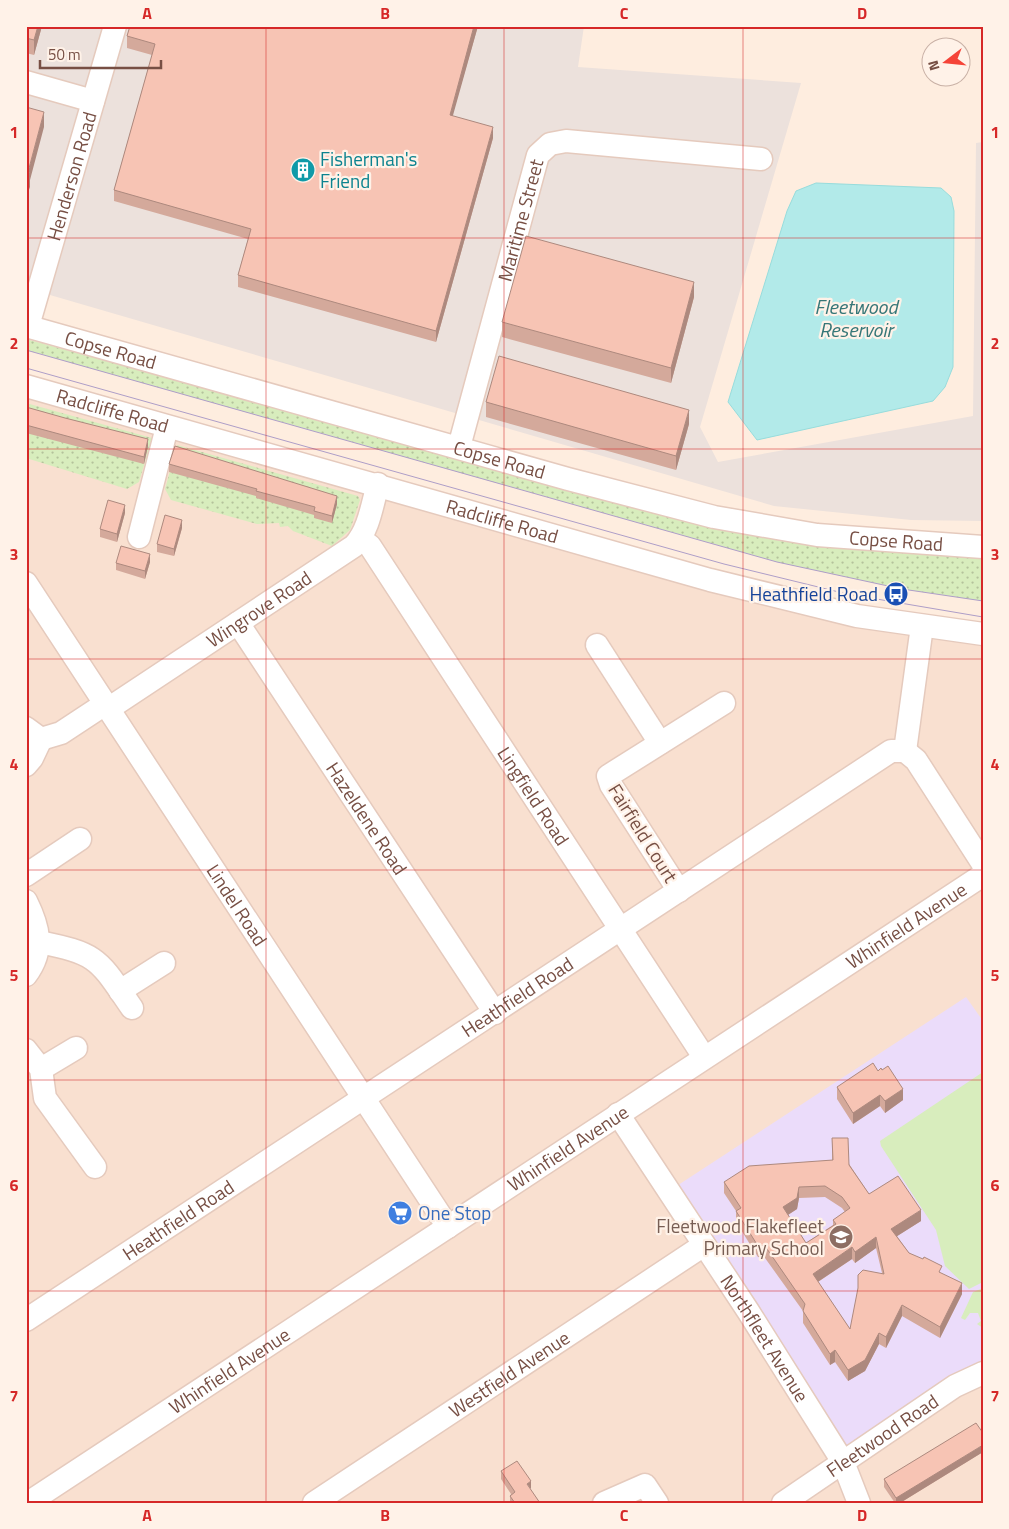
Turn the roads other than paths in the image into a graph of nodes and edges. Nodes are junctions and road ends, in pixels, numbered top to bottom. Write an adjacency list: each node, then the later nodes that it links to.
1 (115, 26): 3 (street, Henderson Road)
2 (26, 82): 3 (street)
3 (93, 101): 5 (street, Henderson Road)
4 (761, 159): 8 (street, Maritime Street)
5 (27, 326): 8 (street, Copse Road)
6 (26, 386): 7 (street, Radcliffe Road)
7 (167, 427): 9 (street, Radcliffe Road); 10 (street)
8 (459, 446): 12 (street, Copse Road)
9 (378, 484): 11 (street); 15 (street, Radcliffe Road)
10 (139, 537)
11 (361, 539): 14 (street, Wingrove Road); 30 (street, Lingfield Road)
12 (983, 547)
13 (26, 584): 19 (street, Lindel Road)
14 (238, 623): 19 (street, Wingrove Road); 34 (street, Hazeldene Road)
15 (922, 626): 16 (street, Radcliffe Road); 22 (street)
16 (983, 634)
17 (597, 645): 21 (street)
18 (724, 703): 21 (street, Fairfield Court)
19 (107, 706): 20 (street, Wingrove Road); 39 (street, Lindel Road)
20 (34, 734): 23 (street)
21 (660, 743): 28 (street, Fairfield Court)
22 (905, 751): 25 (street); 28 (street, Heathfield Road)
23 (26, 765)
24 (80, 839): 26 (street)
25 (983, 864)
26 (26, 875)
27 (983, 875): 37 (street, Whinfield Avenue)
28 (679, 891): 30 (street, Heathfield Road)
29 (26, 901): 31 (street)
30 (621, 931): 34 (street, Heathfield Road); 37 (street, Lingfield Road)
31 (39, 942): 32 (street); 33 (street)
32 (164, 963)
33 (26, 975)
34 (495, 1013): 39 (street, Heathfield Road)
35 (76, 1048): 38 (street)
36 (26, 1050): 38 (street)
37 (704, 1056): 40 (street, Whinfield Avenue)
38 (41, 1069): 41 (street)
39 (364, 1097): 42 (street, Lindel Road); 44 (street, Heathfield Road)
40 (618, 1114): 42 (street, Whinfield Avenue); 43 (street, Northfleet Avenue)
41 (95, 1167)
42 (448, 1227): 48 (street, Whinfield Avenue)
43 (704, 1245): 46 (street, Northfleet Avenue); 49 (street, Westfield Avenue)
44 (26, 1320)
45 (983, 1372): 46 (street, Fleetwood Road)
46 (843, 1462): 51 (street, Fleetwood Road); 52 (street, Northfleet Avenue)
47 (651, 1494): 50 (street)
48 (28, 1503)
49 (314, 1503)
50 (604, 1503)
51 (783, 1503)
52 (859, 1503)

